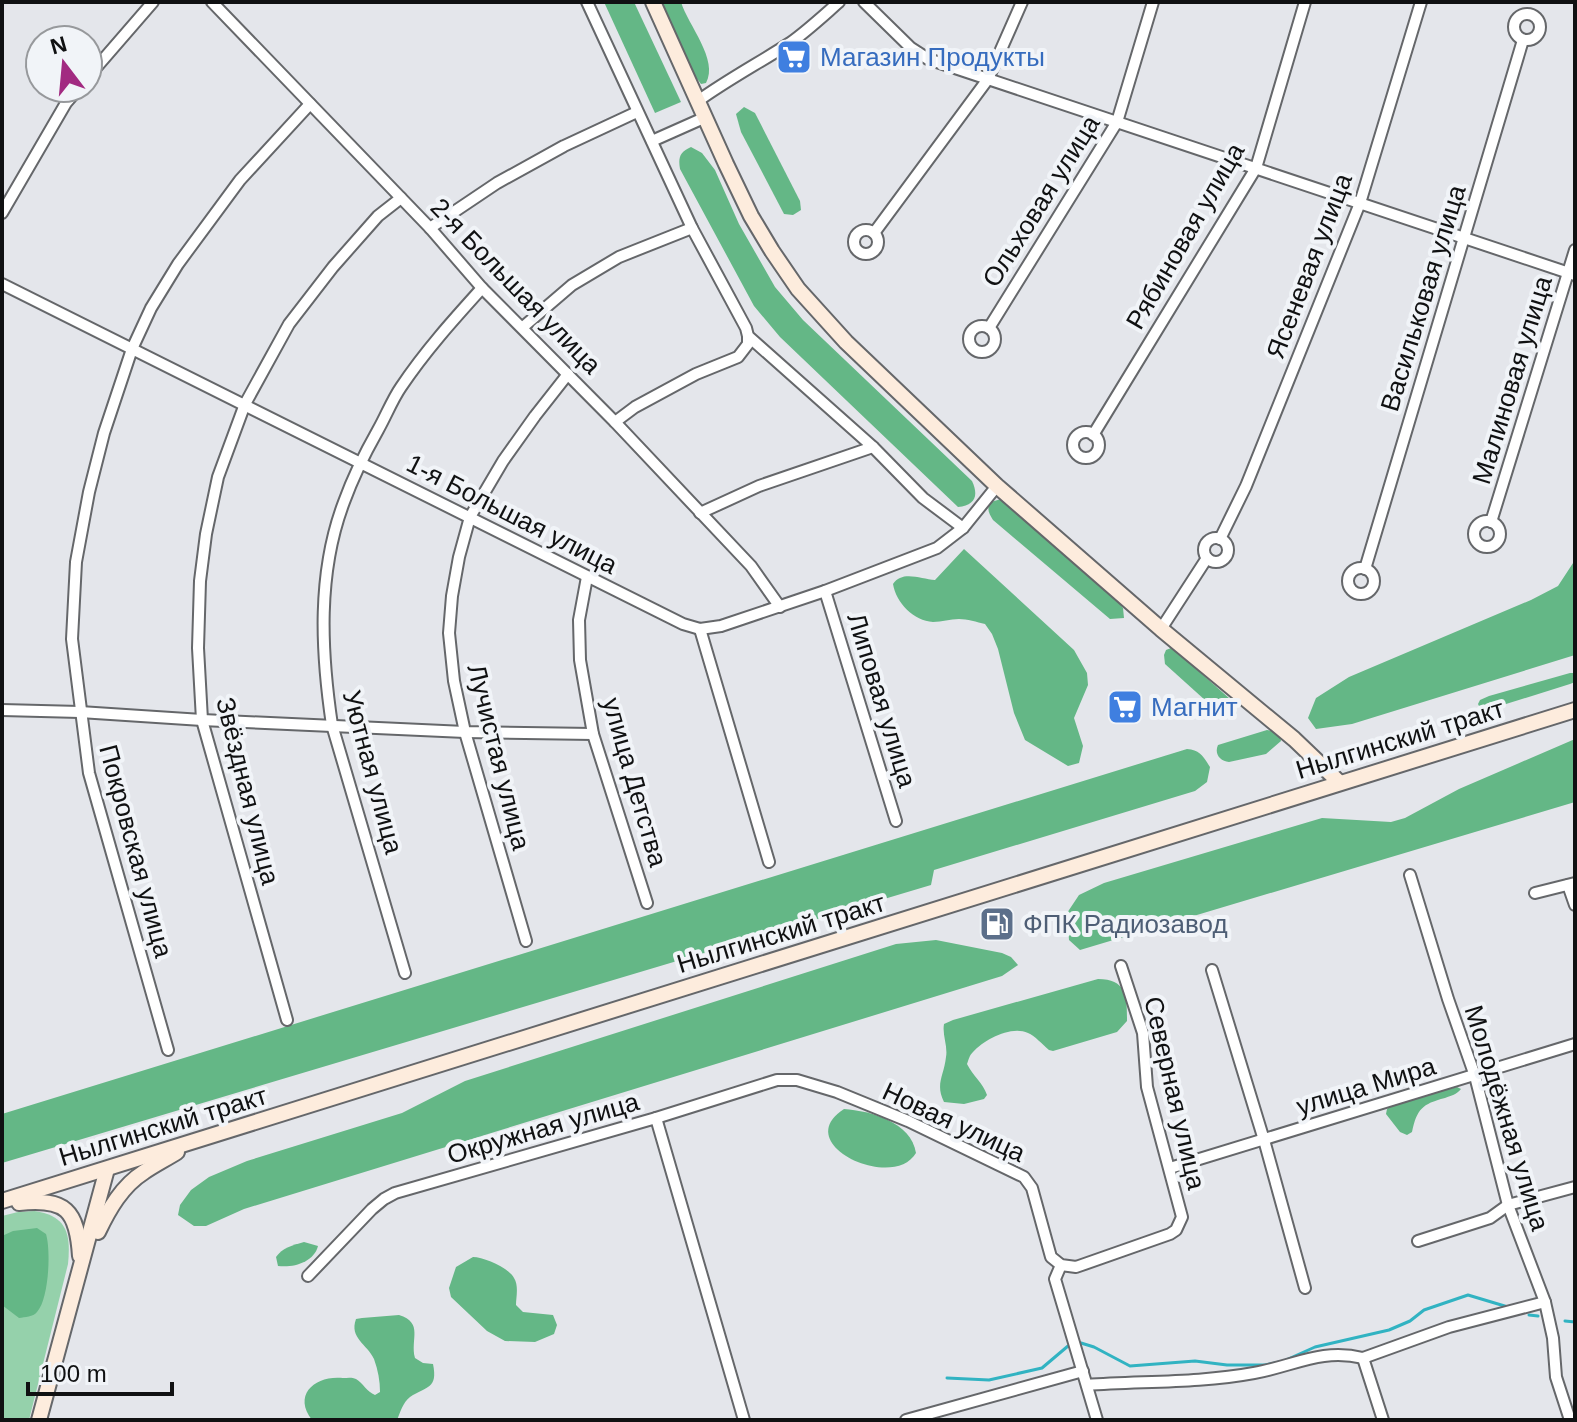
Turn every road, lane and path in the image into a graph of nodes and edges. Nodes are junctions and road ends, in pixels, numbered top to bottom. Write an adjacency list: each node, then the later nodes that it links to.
1 (153, 2): 12 (street)
2 (212, 2): 16 (street, 2-я Большая улица)
3 (587, 2): 17 (street)
4 (653, 2): 14 (main road)
5 (839, 2): 14 (street)
6 (864, 2): 13 (street)
7 (1022, 2): 13 (street)
8 (1153, 2): 19 (street, Ольховая улица)
9 (1305, 2): 21 (street, Рябиновая улица)
10 (1421, 2): 23 (street, Ясеневая улица)
11 (1523, 40): 28 (street, Васильковая улица)
12 (104, 59)
13 (988, 79): 19 (street); 27 (street)
14 (698, 101): 18 (main road)
15 (65, 104): 24 (street)
16 (310, 104): 22 (street, 2-я Большая улица); 36 (street, Покровская улица)
17 (637, 112): 20 (street); 25 (street)
18 (706, 117): 20 (street); 43 (main road)
19 (1117, 122): 21 (street); 34 (street, Ольховая улица)
20 (652, 141): 26 (street)
21 (1256, 168): 23 (street); 40 (street, Рябиновая улица)
22 (401, 198): 25 (street, 2-я Большая улица); 38 (street, Звёздная улица)
23 (1360, 203): 28 (street); 48 (street, Ясеневая улица)
24 (2, 213)
25 (430, 228): 32 (street, 2-я Большая улица)
26 (692, 228): 33 (street); 35 (street)
27 (876, 231)
28 (1464, 238): 30 (street); 50 (street, Васильковая улица)
29 (1575, 250): 30 (street, Малиновая улица)
30 (1572, 274): 46 (street, Малиновая улица)
31 (2, 284): 36 (street, 1-я Большая улица)
32 (482, 288): 33 (street, 2-я Большая улица); 42 (street, Уютная улица)
33 (523, 327): 37 (street, 2-я Большая улица)
34 (989, 328)
35 (748, 336): 39 (street); 41 (street)
36 (132, 349): 38 (street, 1-я Большая улица); 58 (street, Покровская улица)
37 (568, 374): 39 (street, 2-я Большая улица); 45 (street, Лучистая улица)
38 (245, 404): 42 (street, 1-я Большая улица); 59 (street, Звёздная улица)
39 (615, 422): 44 (street, 2-я Большая улица)
40 (1093, 435)
41 (873, 447): 44 (street); 47 (street)
42 (360, 462): 45 (street, 1-я Большая улица); 60 (street, Уютная улица)
43 (997, 486): 47 (street); 55 (main road)
44 (700, 513): 53 (street, 2-я Большая улица)
45 (470, 517): 51 (street, 1-я Большая улица); 61 (street, Лучистая улица)
46 (1491, 522)
47 (963, 528): 52 (street)
48 (1220, 539): 49 (street); 49 (street)
49 (1207, 558): 55 (street)
50 (1365, 569)
51 (587, 577): 54 (street, 1-я Большая улица); 62 (street, улица Детства)
52 (825, 591): 53 (street); 64 (street, Липовая улица)
53 (780, 607): 54 (street)
54 (700, 629): 65 (street)
55 (1161, 629): 63 (main road)
56 (2, 710): 58 (street)
57 (1575, 710): 63 (main road, Нылгинский тракт)
58 (80, 712): 59 (street); 77 (street, Покровская улица)
59 (202, 720): 60 (street); 75 (street, Звёздная улица)
60 (332, 725): 61 (street); 74 (street, Уютная улица)
61 (465, 732): 62 (street); 71 (street, Лучистая улица)
62 (593, 734): 69 (street, улица Детства)
63 (1339, 782): 81 (main road, Нылгинский тракт)
64 (896, 821)
65 (769, 862)
66 (1410, 875): 78 (street, Молодёжная улица)
67 (1572, 884): 68 (street); 70 (street)
68 (1535, 893)
69 (647, 903)
70 (1575, 905)
71 (526, 941)
72 (1121, 966): 82 (street, Северная улица)
73 (1212, 970): 80 (street)
74 (405, 973)
75 (287, 1020)
76 (1575, 1044): 78 (street, улица Мира)
77 (168, 1050)
78 (1475, 1076): 80 (street, улица Мира); 86 (street, Молодёжная улица)
79 (656, 1118): 88 (street, Новая улица); 90 (street, Окружная улица); 97 (street, Окружная улица)
80 (1264, 1140): 82 (street, улица Мира); 91 (street)
81 (194, 1142): 83 (main road, Нылгинский тракт); 89 (main road)
82 (1170, 1168): 88 (street, Северная улица)
83 (107, 1169): 85 (main road, Нылгинский тракт); 89 (main road)
84 (1575, 1187): 86 (street)
85 (2, 1203): 89 (main road)
86 (1508, 1205): 87 (street); 92 (street, Молодёжная улица)
87 (1418, 1241)
88 (1061, 1265): 94 (street)
89 (81, 1269): 96 (main road)
90 (308, 1276)
91 (1305, 1288)
92 (1545, 1302): 93 (street); 101 (street, Молодёжная улица)
93 (1363, 1358): 95 (street); 100 (street)
94 (1083, 1371): 95 (street); 98 (street)
95 (1087, 1385): 99 (street)
96 (39, 1420)
97 (744, 1420)
98 (906, 1420)
99 (1097, 1420)
100 (1383, 1420)
101 (1570, 1420)

